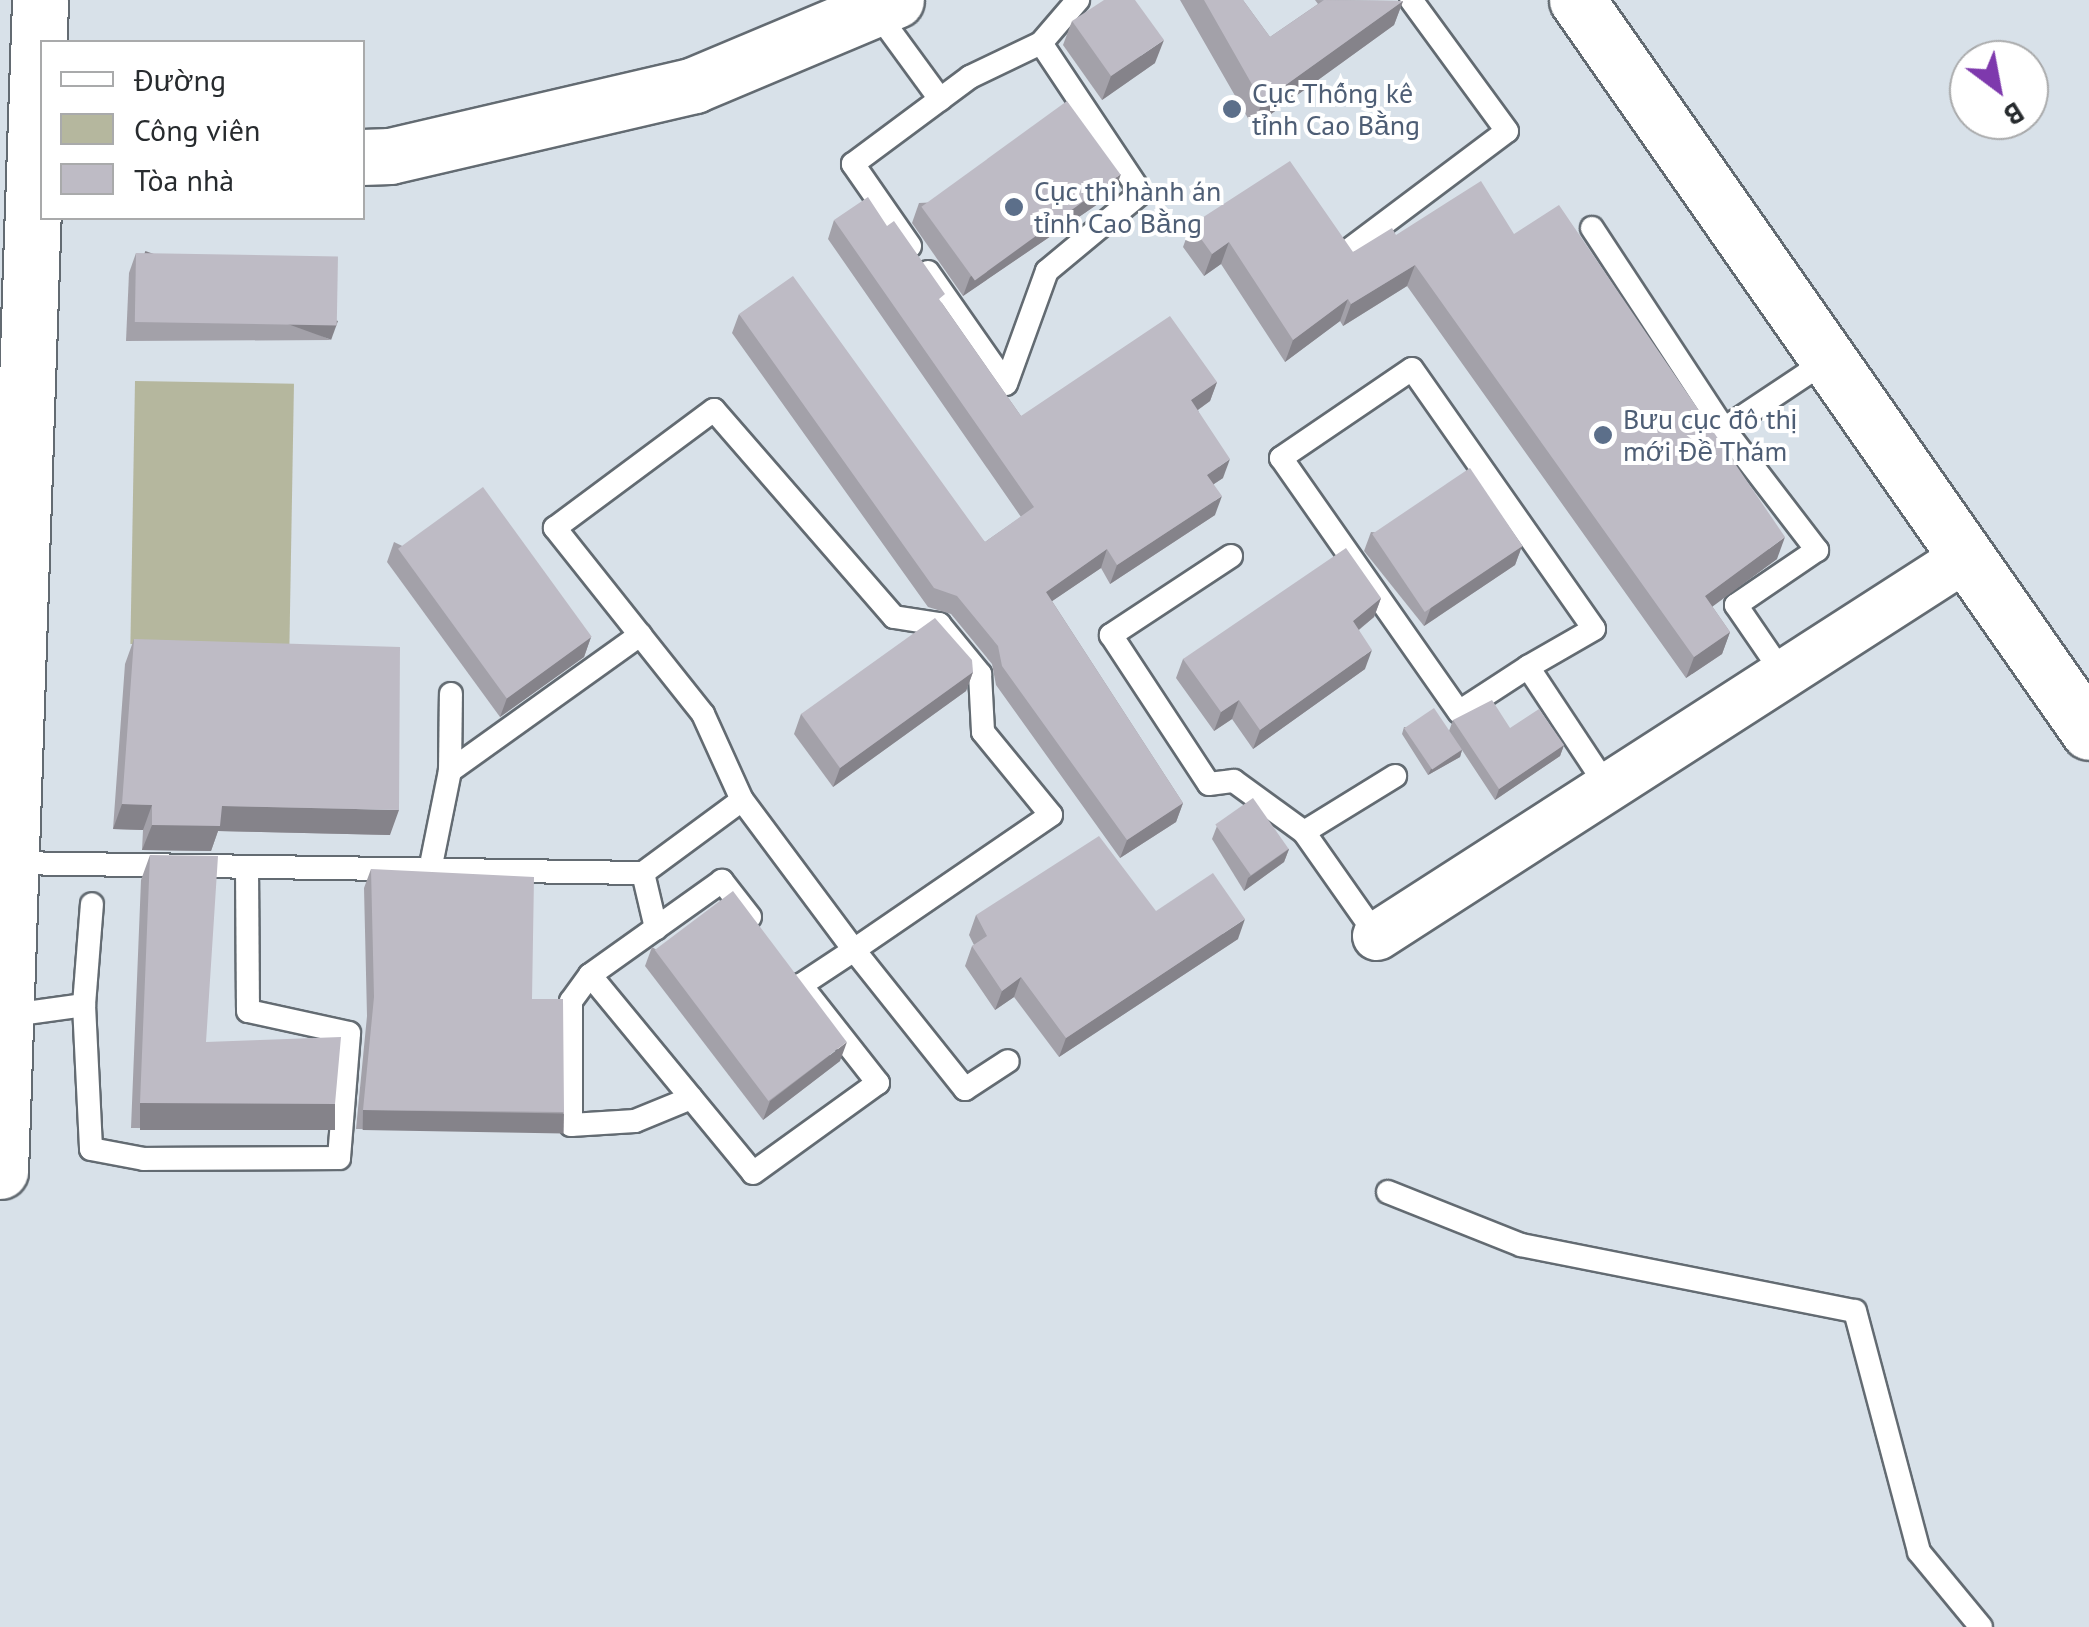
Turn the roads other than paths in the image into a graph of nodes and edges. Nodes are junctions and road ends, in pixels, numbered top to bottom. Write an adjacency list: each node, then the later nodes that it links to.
1 (40, 0): 9 (street)
2 (1078, 0): 6 (lane)
3 (1411, 0): 11 (lane)
4 (1578, 0): 12 (street)
5 (887, 7): 7 (lane); 8 (street)
6 (1042, 43): 7 (lane); 7 (lane)
7 (940, 99)
8 (365, 157)
9 (39, 165): 26 (street)
10 (1592, 228): 13 (lane)
11 (1350, 249)
12 (1829, 359): 13 (lane); 15 (street)
13 (1724, 430): 18 (lane)
14 (1231, 556): 25 (lane)
15 (1966, 556): 18 (street); 20 (street)
16 (640, 635): 21 (lane); 24 (lane); 34 (lane)
17 (1528, 667): 17 (lane); 23 (lane)
18 (1784, 675): 23 (street)
19 (451, 694): 21 (lane)
20 (2089, 732)
21 (450, 772): 28 (lane)
22 (1394, 776): 25 (lane)
23 (1608, 788): 32 (street)
24 (742, 800): 29 (lane); 34 (lane)
25 (1304, 832): 32 (lane)
26 (10, 864): 27 (lane); 37 (street)
27 (247, 867): 28 (lane); 36 (lane)
28 (430, 870): 29 (lane)
29 (643, 873): 31 (lane)
30 (92, 904): 36 (lane)
31 (656, 928): 33 (lane); 35 (lane)
32 (1377, 936)
33 (767, 940)
34 (854, 950): 38 (lane); 40 (lane)
35 (590, 975): 40 (lane); 40 (lane)
36 (84, 1005): 37 (lane)
37 (5, 1016): 39 (street)
38 (1008, 1061)
39 (2, 1070): 41 (street)
40 (690, 1098)
41 (0, 1171)
42 (1388, 1192): 43 (lane)
43 (1981, 1627)

